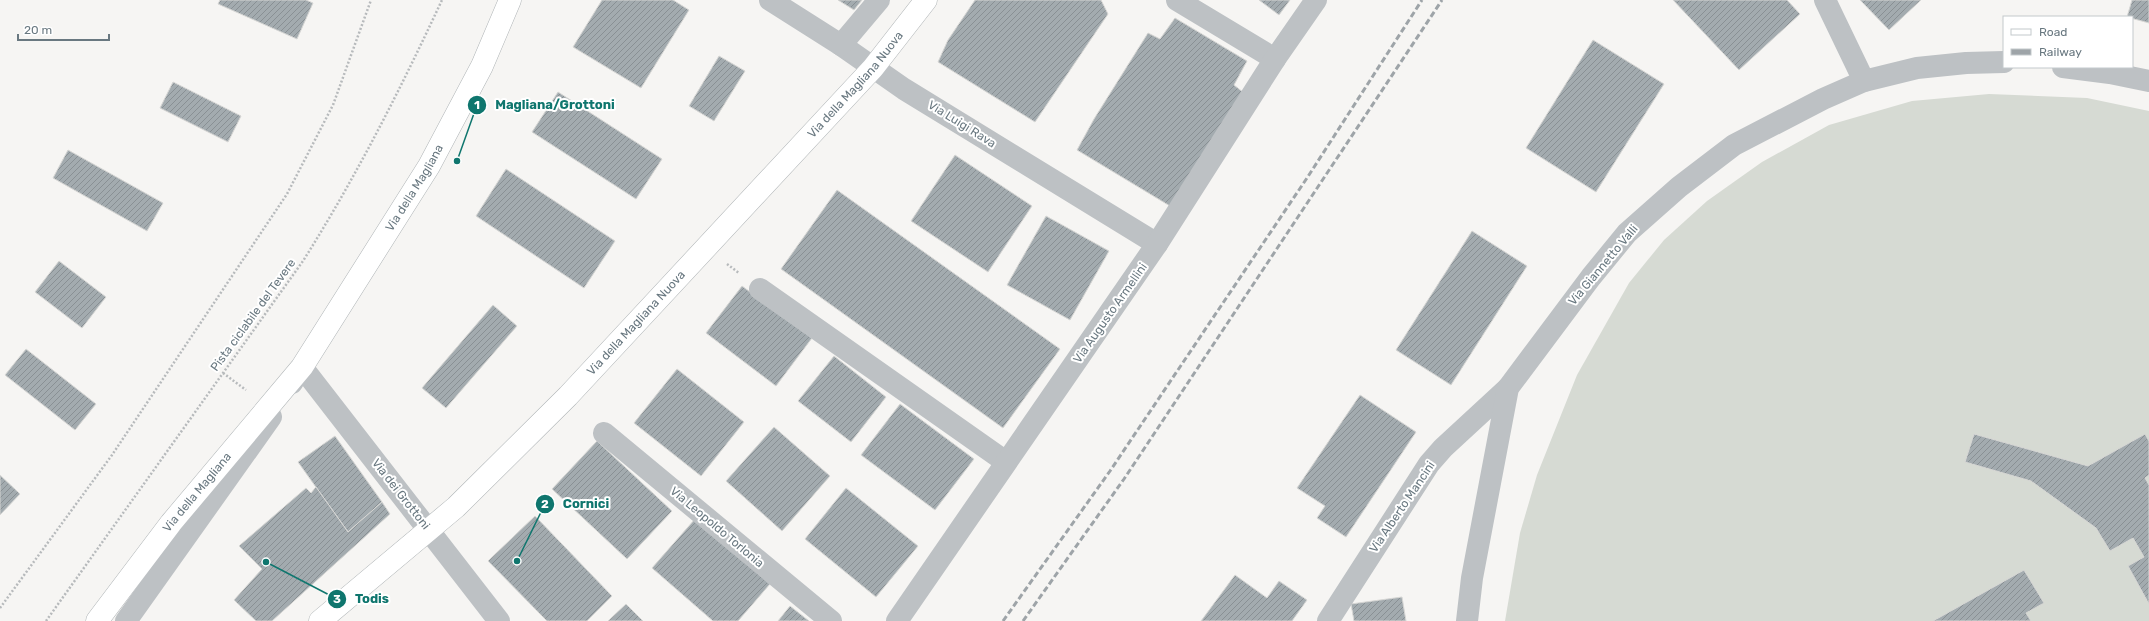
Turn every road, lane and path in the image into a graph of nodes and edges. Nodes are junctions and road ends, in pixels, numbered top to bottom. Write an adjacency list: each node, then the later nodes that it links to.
1 (372, 0): 24 (path)
2 (442, 0): 25 (path, Pista ciclabile del Tevere)
3 (510, 0): 19 (main road, Via della Magliana)
4 (770, 0): 10 (street, Via Luigi Rava)
5 (879, 0): 10 (street)
6 (926, 0): 13 (main road, Via della Magliana Nuova)
7 (1177, 0): 11 (street)
8 (1316, 0): 11 (street, Via Augusto Armellini)
9 (1825, 0): 15 (street)
10 (841, 45): 13 (street, Via Luigi Rava)
11 (1275, 59): 17 (street, Via Augusto Armellini)
12 (2003, 62): 15 (street, Via Giannetto Valli)
13 (873, 68): 17 (street, Via Luigi Rava); 23 (main road, Via della Magliana Nuova)
14 (2072, 68): 16 (street)
15 (1864, 81): 20 (street, Via Giannetto Valli)
16 (2149, 81)
17 (1157, 244): 22 (street, Via Augusto Armellini)
18 (760, 289): 22 (street)
19 (302, 367): 23 (street, Via dei Grottoni); 26 (main road, Via della Magliana); 27 (street, Via della Magliana)
20 (1508, 388): 32 (street, Via Alberto Mancini); 33 (street, Via Giannetto Valli)
21 (604, 432): 30 (street, Via Leopoldo Torlonia)
22 (1006, 462): 31 (street, Via Augusto Armellini)
23 (428, 530): 28 (main road, Via della Magliana Nuova); 29 (street, Via dei Grottoni)
24 (0, 608)
25 (46, 621)
26 (97, 621)
27 (126, 621)
28 (320, 621)
29 (499, 621)
30 (831, 621)
31 (897, 621)
32 (1328, 621)
33 (1467, 621)

